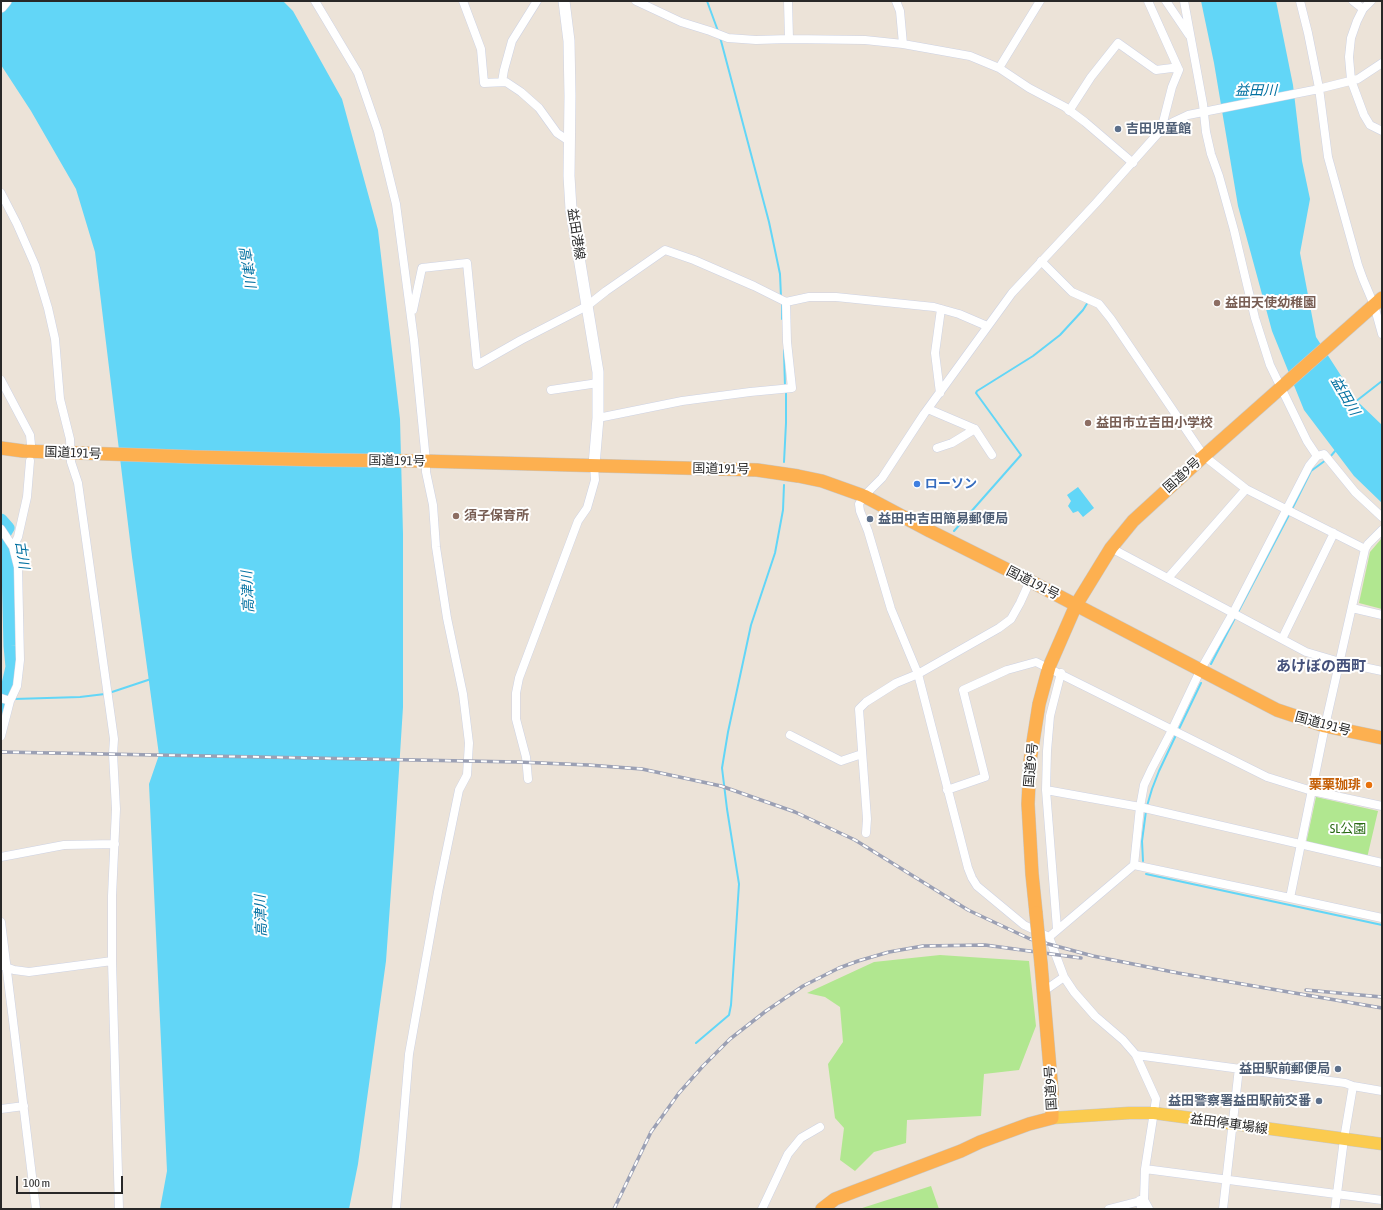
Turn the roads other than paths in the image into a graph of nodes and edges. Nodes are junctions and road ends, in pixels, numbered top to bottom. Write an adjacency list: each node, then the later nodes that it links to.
1 (6, 1): 16 (main road)
2 (315, 1): 39 (street)
3 (463, 1): 25 (street)
4 (536, 1): 25 (street)
5 (564, 1): 31 (main road, 益田港線)
6 (636, 1): 18 (street)
7 (788, 1): 18 (street)
8 (896, 1): 20 (street)
9 (1040, 1): 22 (street)
10 (1148, 1): 23 (street)
11 (1166, 1): 19 (street)
12 (1184, 1): 19 (street)
13 (1300, 1): 26 (street)
14 (1353, 1): 17 (street)
15 (1371, 1): 17 (street)
16 (1, 7)
17 (1363, 9): 24 (street)
18 (789, 38): 20 (street)
19 (1191, 39): 28 (street)
20 (902, 44): 22 (street)
21 (1382, 63): 24 (street)
22 (998, 68): 27 (street)
23 (1179, 70): 27 (street); 29 (street)
24 (1351, 80): 26 (street); 30 (street)
25 (502, 82): 31 (street)
26 (1316, 89): 28 (street); 36 (street)
27 (1069, 110): 32 (street)
28 (1206, 110): 29 (street); 44 (street)
29 (1161, 130): 32 (street)
30 (1382, 131)
31 (569, 141): 37 (main road, 益田港線)
32 (1133, 163): 34 (street)
33 (1, 193): 53 (street)
34 (1041, 261): 40 (street); 55 (street)
35 (786, 302): 37 (street); 38 (street); 48 (street)
36 (1375, 304): 41 (street); 44 (highway, 国道9号)
37 (587, 306): 39 (street); 43 (main road, 益田港線)
38 (941, 309): 40 (street); 46 (street)
39 (412, 317): 57 (street)
40 (987, 326): 46 (street)
41 (1382, 334)
42 (1, 380): 50 (street)
43 (598, 382): 45 (street); 48 (main road, 益田港線)
44 (1282, 386): 55 (highway, 国道9号); 56 (street)
45 (550, 390)
46 (940, 393): 47 (street)
47 (928, 409): 49 (street); 61 (street)
48 (598, 418): 59 (main road, 益田港線)
49 (975, 429): 52 (street); 54 (street)
50 (31, 445)
51 (1, 448): 53 (highway, 国道191号)
52 (937, 448)
53 (73, 453): 57 (highway, 国道191号); 98 (street)
54 (992, 455)
55 (1204, 456): 60 (street); 68 (highway, 国道9号)
56 (1317, 456): 62 (street); 63 (street)
57 (424, 461): 59 (highway, 国道191号); 131 (street)
58 (30, 462): 67 (street)
59 (594, 466): 61 (highway, 国道191号); 91 (street)
60 (1246, 489): 62 (street); 70 (street)
61 (864, 496): 71 (highway, 国道191号); 82 (street)
62 (1287, 510): 66 (street); 74 (street)
63 (1382, 517)
64 (1, 529): 67 (street)
65 (1382, 530): 69 (street)
66 (1334, 533): 69 (street); 76 (street)
67 (13, 548): 84 (street)
68 (1111, 548): 70 (street); 72 (highway, 国道9号)
69 (1365, 549): 73 (street)
70 (1168, 578): 74 (street)
71 (1030, 581): 72 (highway, 国道191号); 82 (street)
72 (1076, 605): 78 (highway, 国道9号); 79 (highway, 国道191号)
73 (1352, 608): 75 (street); 77 (street)
74 (1233, 613): 76 (street); 79 (street)
75 (1382, 615)
76 (1282, 639): 77 (street)
77 (1340, 662): 80 (street); 85 (street)
78 (1049, 667): 81 (street); 92 (street); 111 (highway, 国道9号, bridge)
79 (1200, 671): 85 (highway, 国道191号); 86 (street)
80 (1382, 672)
81 (1061, 673): 86 (street); 93 (street)
82 (918, 674): 90 (street); 92 (street)
83 (1, 698): 84 (street)
84 (10, 701): 88 (street)
85 (1325, 726): 89 (highway, 国道191号); 94 (street)
86 (1172, 730): 94 (street); 96 (street)
87 (790, 735): 90 (street)
88 (1, 736)
89 (1382, 738)
90 (862, 754): 97 (street)
91 (528, 779)
92 (948, 790): 107 (street)
93 (1046, 790): 96 (street); 106 (street)
94 (1312, 791): 95 (street); 99 (street)
95 (1382, 806)
96 (1140, 807): 99 (street); 102 (street)
97 (866, 833)
98 (114, 844): 100 (street); 108 (street)
99 (1301, 844): 101 (street); 103 (street)
100 (1, 857)
101 (1382, 863)
102 (1134, 865): 103 (street); 106 (street)
103 (1290, 898): 104 (street)
104 (1382, 918)
105 (1, 922): 109 (street)
106 (1057, 929): 107 (street)
107 (1049, 937): 110 (street)
108 (112, 961): 109 (street); 130 (street)
109 (4, 966): 116 (street)
110 (1064, 977): 111 (street); 112 (street)
111 (1044, 991): 119 (highway, 国道9号)
112 (1136, 1055): 113 (street); 118 (street)
113 (1239, 1068): 114 (street); 120 (street)
114 (1353, 1086): 115 (street); 122 (street)
115 (1382, 1090)
116 (24, 1106): 117 (street); 129 (street)
117 (1, 1109)
118 (1154, 1113): 119 (main road, 益田停車場線); 120 (main road, 益田停車場線); 124 (street)
119 (1052, 1118): 133 (highway, 国道9号)
120 (1232, 1125): 122 (main road, 益田停車場線); 125 (street)
121 (820, 1127): 132 (street)
122 (1344, 1139): 123 (main road, 益田停車場線); 126 (street)
123 (1382, 1144)
124 (1145, 1169): 125 (street); 128 (street)
125 (1226, 1180): 126 (street); 136 (street)
126 (1337, 1194): 127 (street); 137 (street)
127 (1382, 1200)
128 (1142, 1203): 134 (street); 135 (street)
129 (36, 1209)
130 (119, 1209)
131 (396, 1209)
132 (762, 1209)
133 (822, 1209)
134 (1109, 1209)
135 (1150, 1209)
136 (1223, 1209)
137 (1335, 1209)

